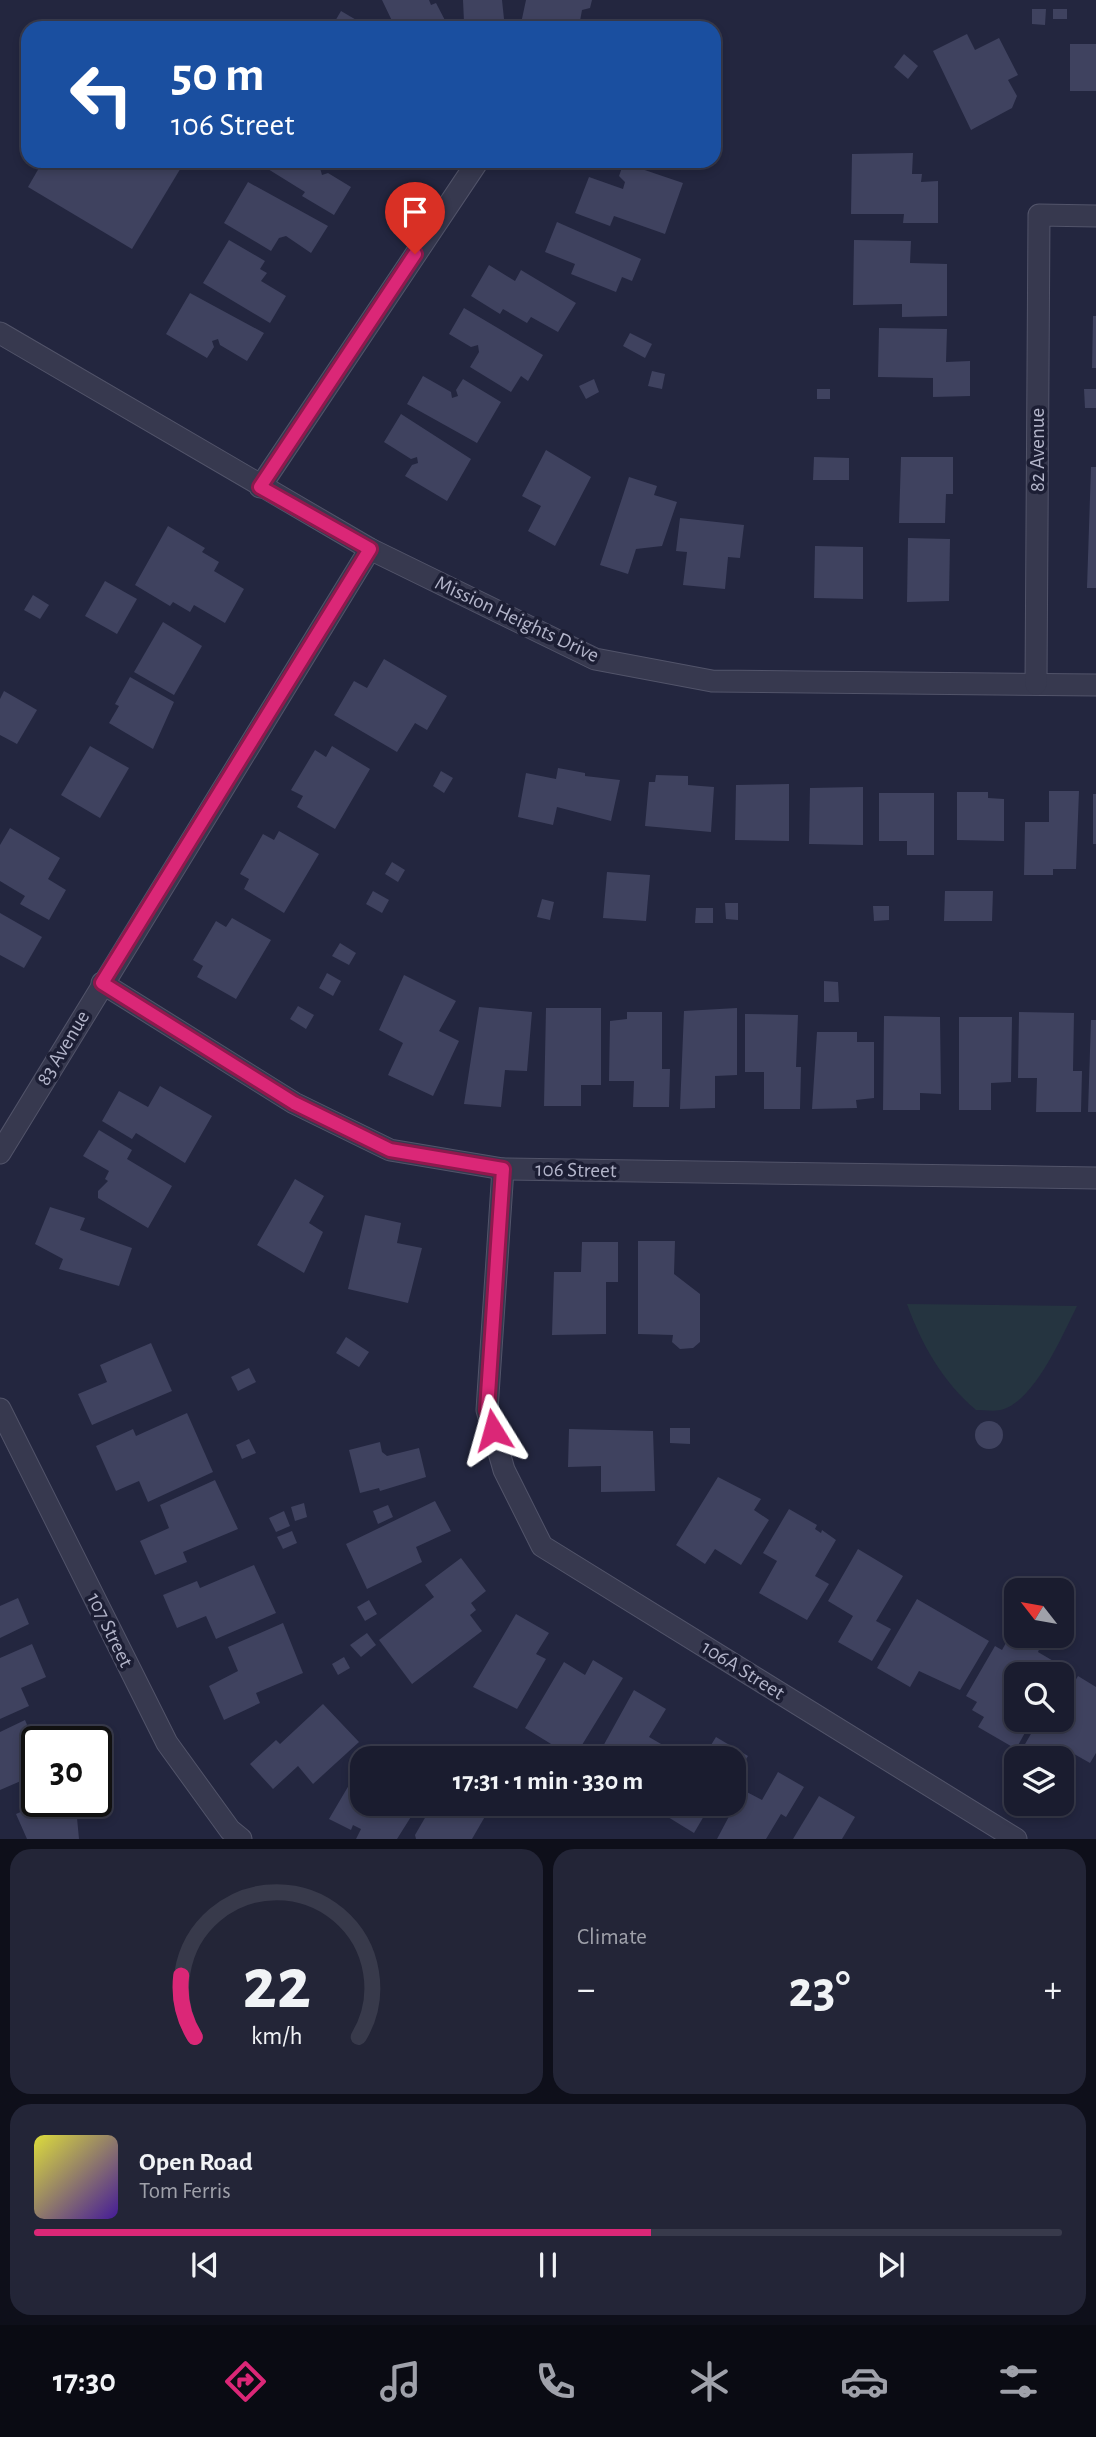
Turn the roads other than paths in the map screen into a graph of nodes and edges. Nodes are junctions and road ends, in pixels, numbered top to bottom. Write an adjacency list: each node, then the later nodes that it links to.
1 (473, 168): 4 (street)
2 (1096, 216): 6 (street, 82 Avenue)
3 (0, 334): 4 (street, Mission Heights Drive)
4 (260, 487): 5 (street, Mission Heights Drive)
5 (370, 549): 6 (street, Mission Heights Drive); 8 (street, 83 Avenue)
6 (1036, 684): 7 (street, Mission Heights Drive)
7 (1096, 685)
8 (102, 983): 9 (street, 83 Avenue); 10 (street, 106 Street)
9 (0, 1153)
10 (503, 1169): 11 (street, 106 Street); 14 (street, 106A Street)
11 (1096, 1178)
12 (0, 1409): 13 (street, 107 Street)
13 (241, 1839)
14 (1016, 1839)

